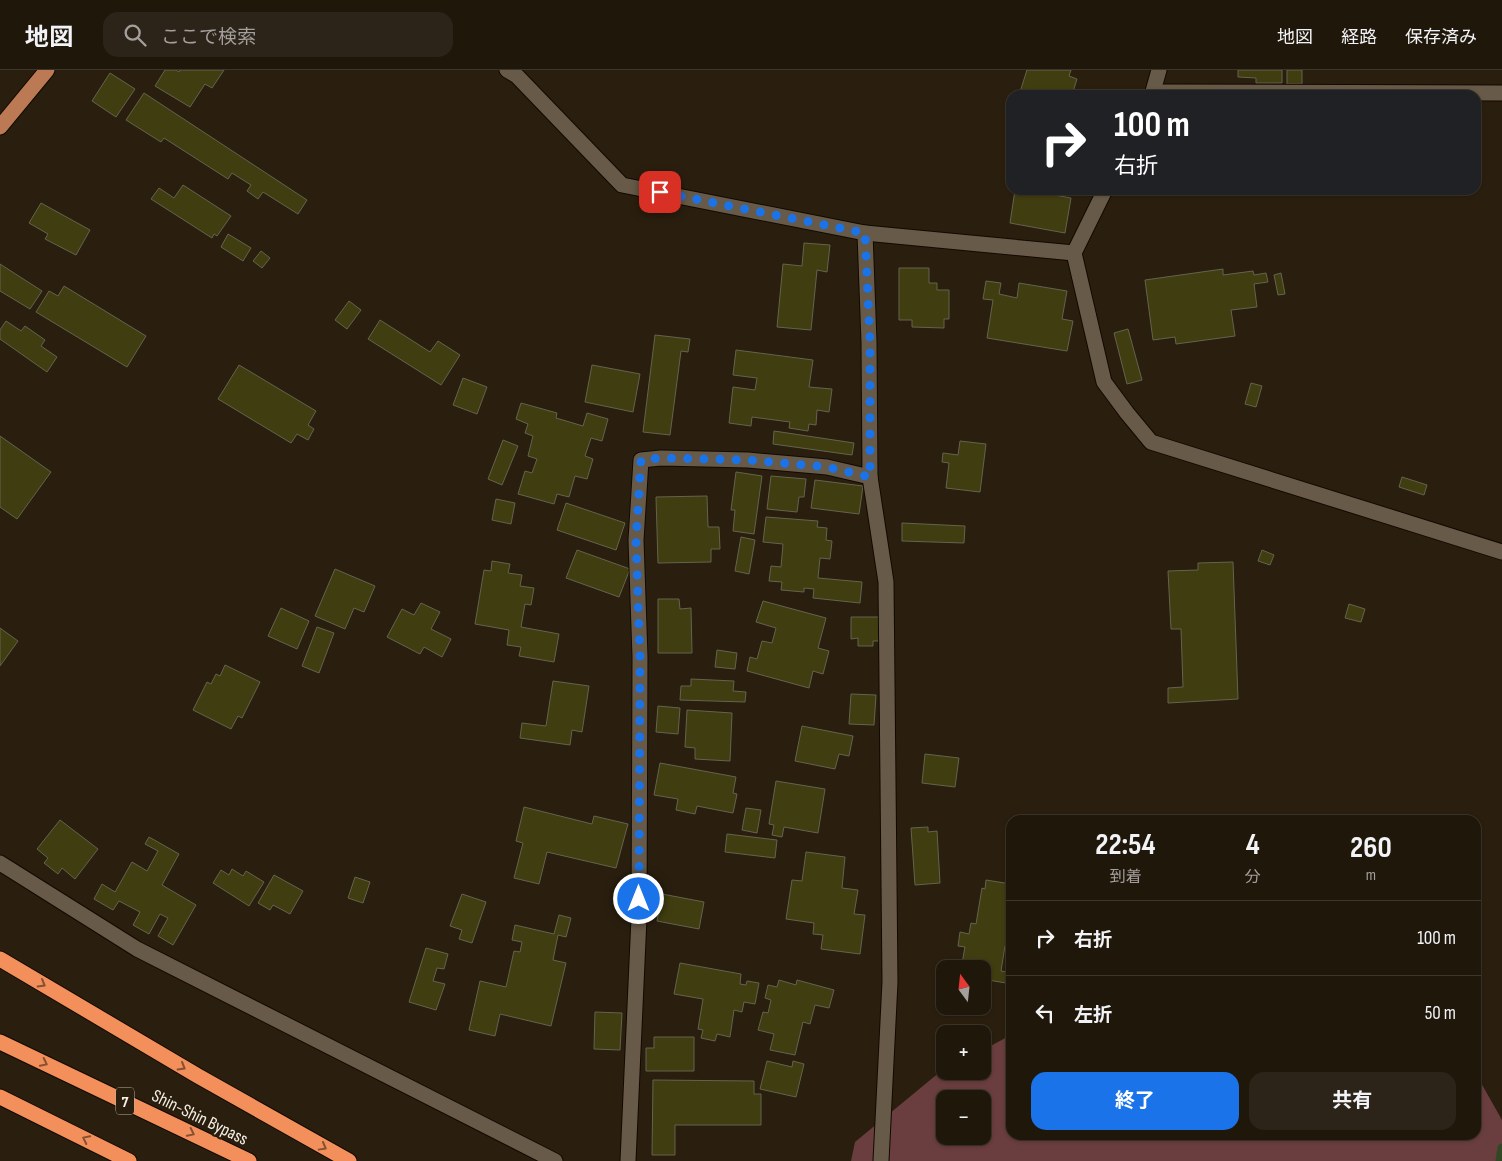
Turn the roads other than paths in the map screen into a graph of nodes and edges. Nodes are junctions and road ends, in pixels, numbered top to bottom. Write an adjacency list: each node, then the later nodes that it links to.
1 (48, 70): 7 (main road)
2 (506, 70): 9 (street)
3 (1160, 70): 4 (street)
4 (1153, 90)
5 (1481, 93): 6 (street)
6 (1502, 93)
7 (0, 127)
8 (1103, 195): 10 (street)
9 (865, 233): 10 (street); 11 (street)
10 (1074, 253): 12 (street)
11 (870, 477): 21 (street); 22 (street)
12 (1502, 552)
13 (0, 863): 20 (street)
14 (0, 959): 19 (highway, one-way to 19)
15 (0, 1042): 18 (highway, Shin-Shin Bypass / 7, one-way to 18)
16 (0, 1097): 17 (highway, one-way to 16)
17 (129, 1161)
18 (249, 1161)
19 (349, 1161)
20 (555, 1161)
21 (628, 1161)
22 (881, 1161)

